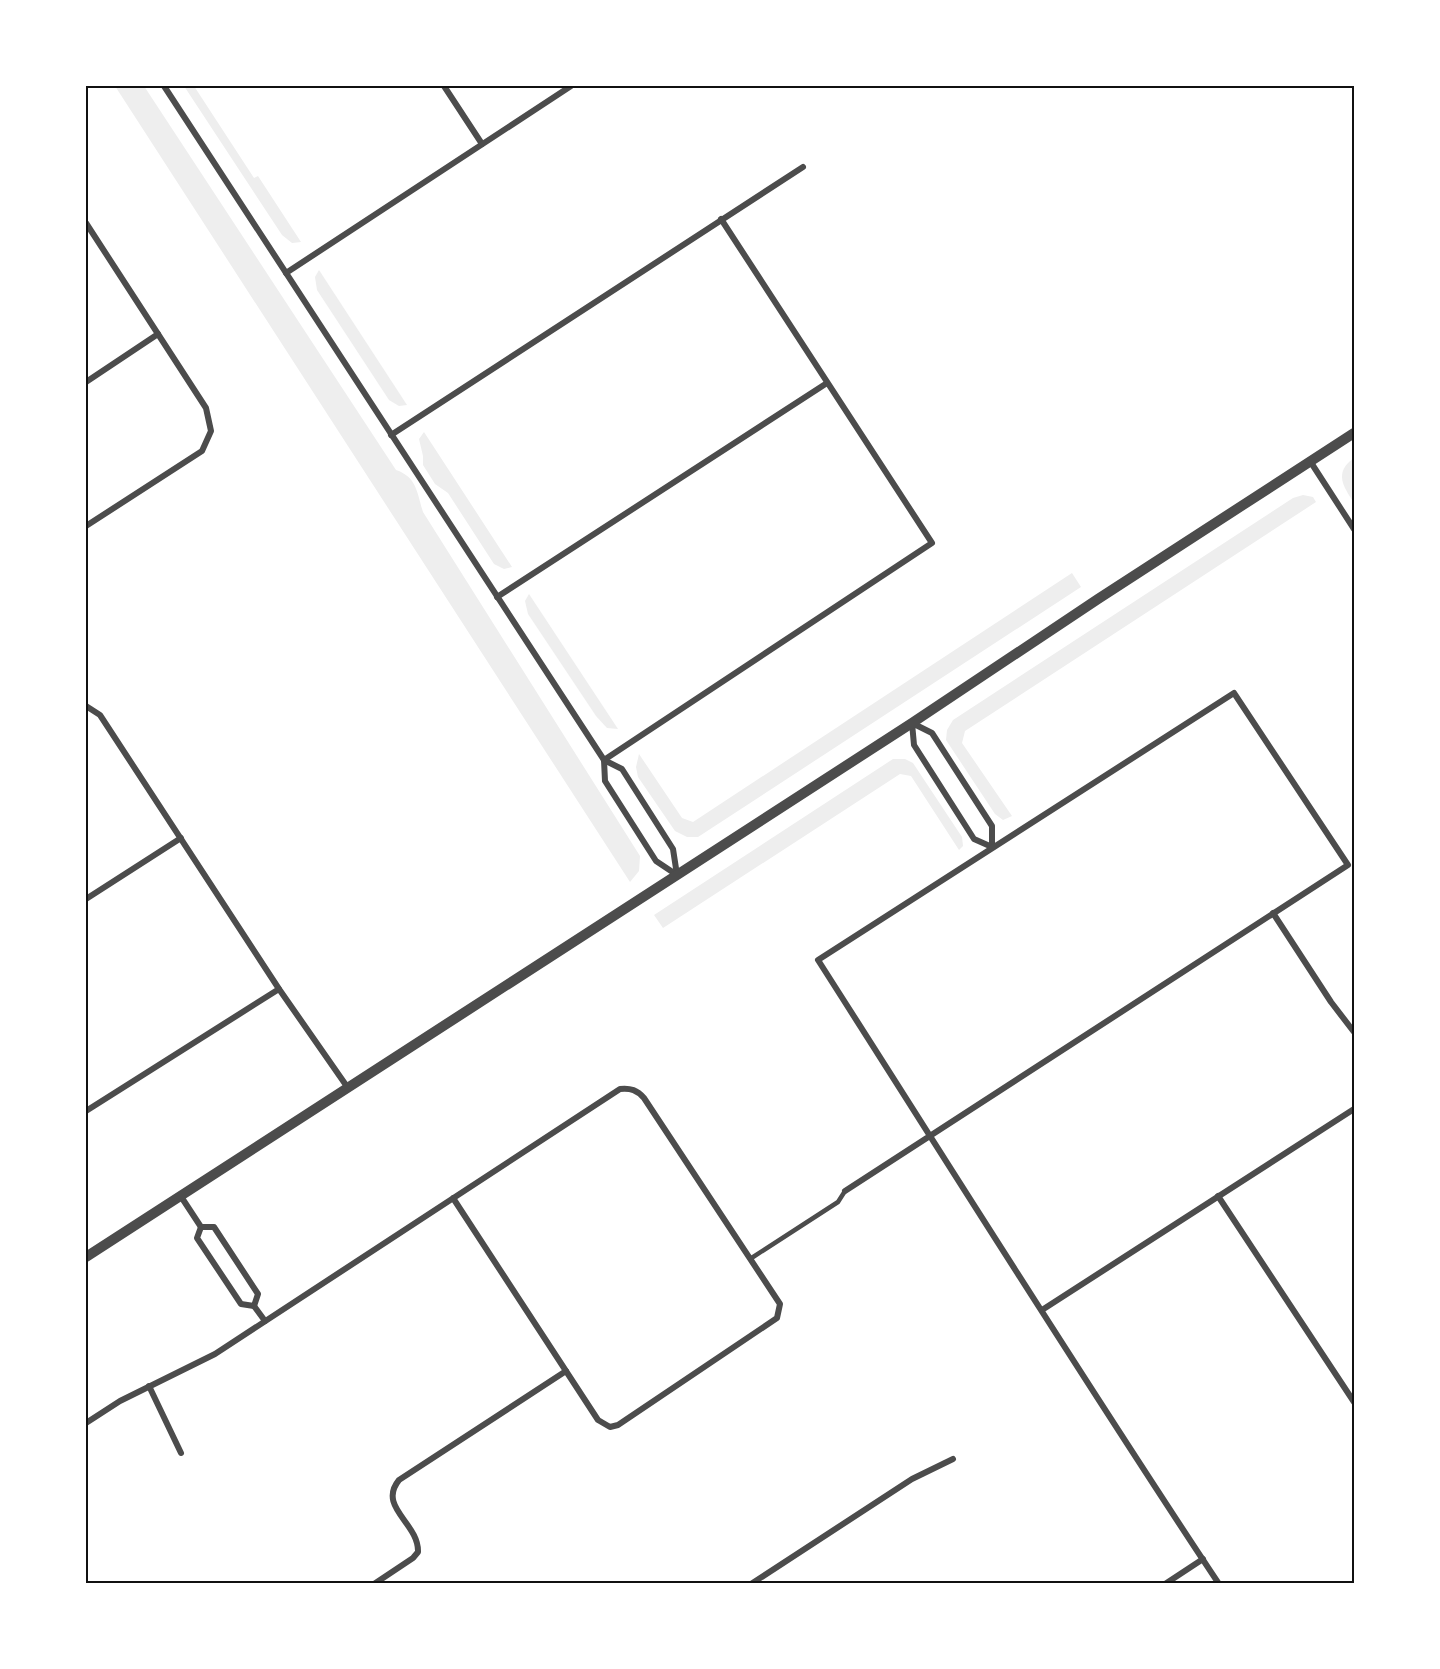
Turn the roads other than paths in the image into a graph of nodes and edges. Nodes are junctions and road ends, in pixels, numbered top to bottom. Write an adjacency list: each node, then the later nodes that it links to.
1 (164, 86): 8 (street)
2 (444, 86): 4 (street)
3 (571, 86): 4 (street)
4 (482, 144): 8 (street)
5 (803, 167): 6 (street)
6 (721, 219): 11 (street); 13 (street)
7 (87, 228): 9 (street)
8 (286, 273): 13 (street)
9 (158, 334): 10 (street); 15 (street)
10 (86, 382)
11 (828, 383): 17 (street); 20 (street)
12 (1354, 433): 14 (street)
13 (391, 435): 17 (street)
14 (1310, 461): 16 (street); 19 (street)
15 (86, 526)
16 (1354, 529)
17 (497, 597): 20 (street)
18 (86, 706): 21 (street)
19 (912, 723): 22 (street); 22 (street); 23 (street)
20 (604, 760): 23 (street); 23 (street)
21 (181, 838): 24 (street); 26 (street)
22 (992, 847): 25 (street); 31 (street)
23 (677, 875): 28 (street)
24 (86, 899)
25 (1274, 913): 27 (street); 31 (street)
26 (279, 989): 28 (street); 30 (street)
27 (1354, 1032)
28 (348, 1089): 33 (street)
29 (1354, 1109): 34 (street)
30 (86, 1111)
31 (931, 1136): 32 (street); 40 (street)
32 (845, 1191): 38 (lane)
33 (180, 1195): 36 (street); 37 (street)
34 (1218, 1196): 40 (street); 44 (street)
35 (453, 1198): 38 (street); 41 (street); 42 (street)
36 (201, 1227): 39 (street); 39 (street)
37 (86, 1257)
38 (750, 1259): 42 (street)
39 (254, 1306): 41 (street)
40 (1042, 1310): 48 (street)
41 (265, 1321): 43 (street)
42 (566, 1371): 49 (street)
43 (149, 1386): 45 (street); 46 (street)
44 (1354, 1402)
45 (86, 1423)
46 (181, 1453)
47 (953, 1459): 50 (street)
48 (1203, 1559): 51 (street); 52 (street)
49 (374, 1584)
50 (751, 1584)
51 (1165, 1584)
52 (1220, 1584)

